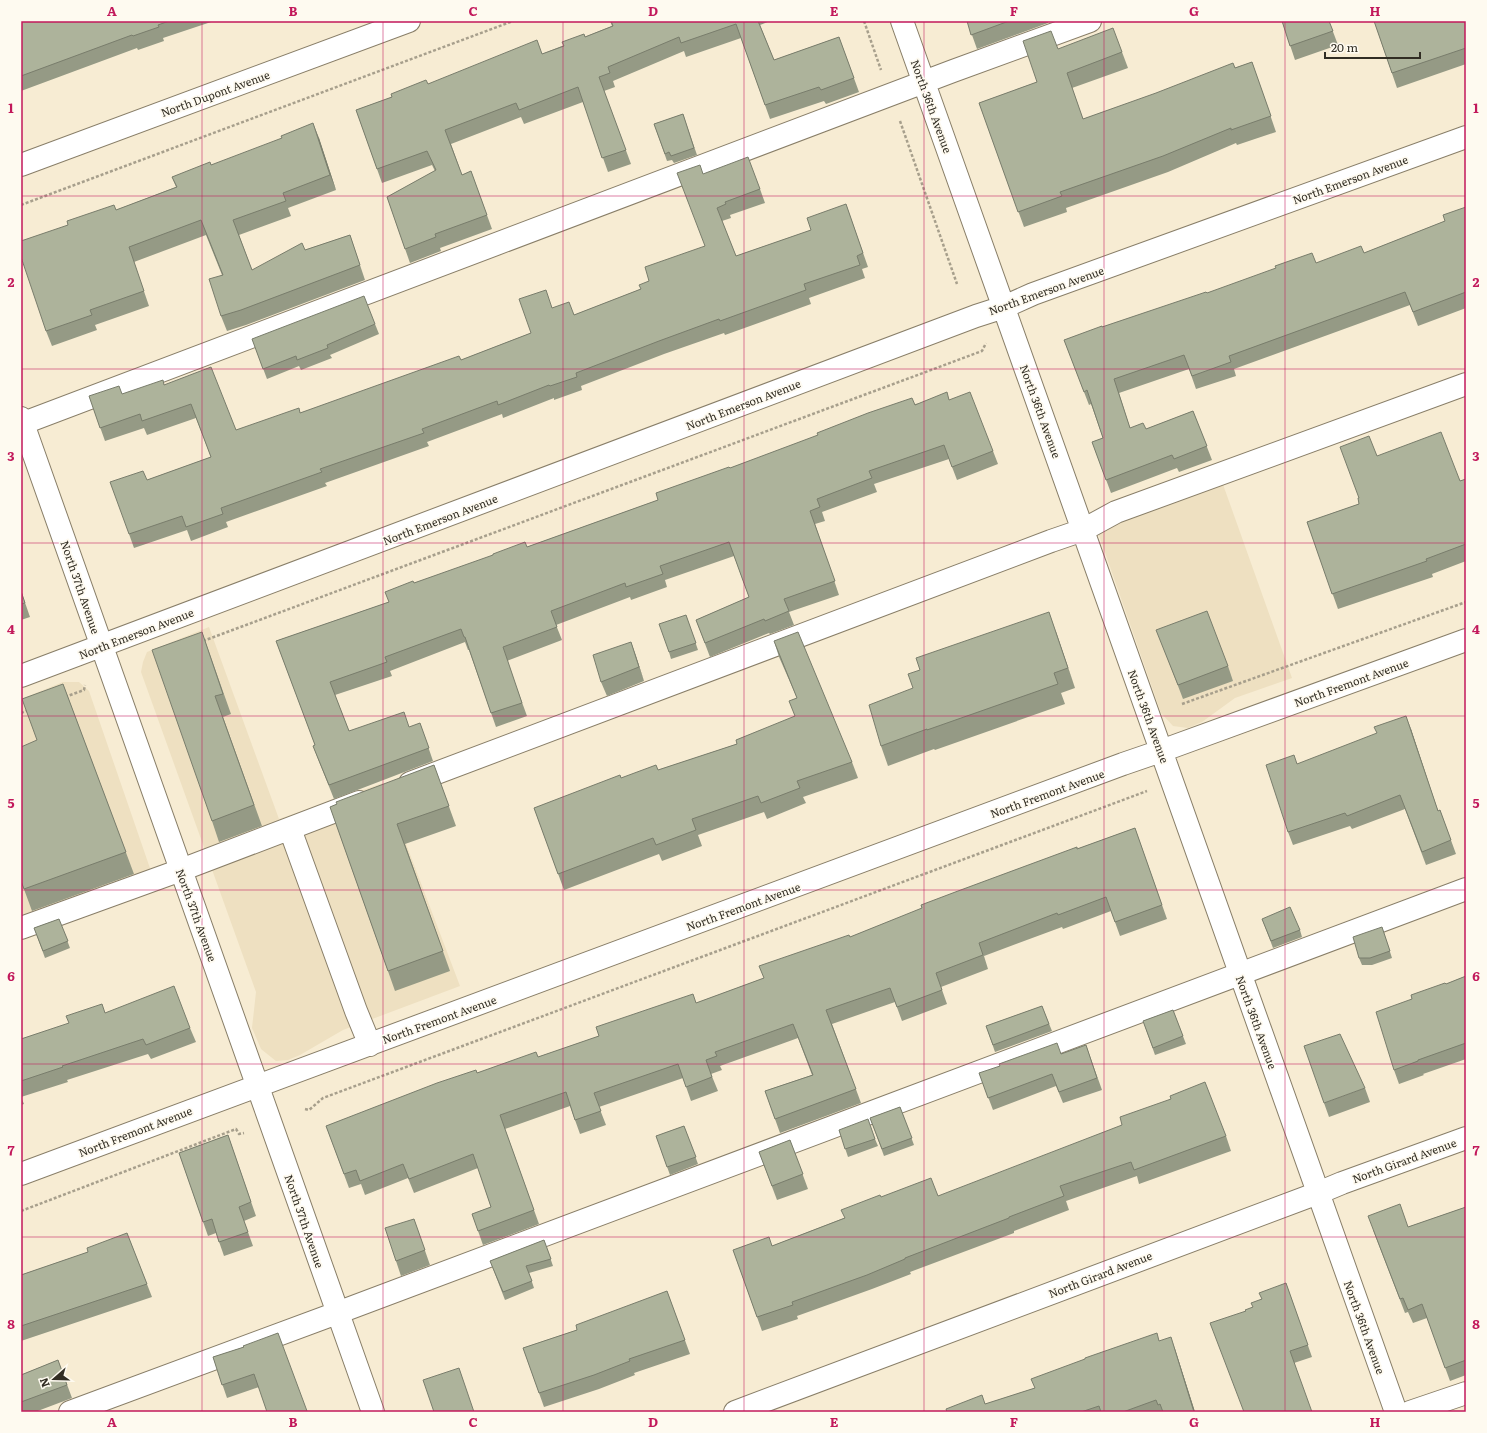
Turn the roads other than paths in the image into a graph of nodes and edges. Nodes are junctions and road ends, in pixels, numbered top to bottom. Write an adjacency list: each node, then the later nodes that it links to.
1 (409, 21): 6 (street, North Dupont Avenue)
2 (902, 21): 4 (street, North 36th Avenue)
3 (1090, 21): 4 (street)
4 (924, 83): 7 (street, North 36th Avenue); 9 (street)
5 (1466, 137): 7 (street, North Emerson Avenue)
6 (21, 165)
7 (1004, 308): 10 (street, North 36th Avenue); 12 (street, North Emerson Avenue)
8 (1466, 384): 10 (street)
9 (22, 422): 12 (street, North 37th Avenue)
10 (1083, 530): 14 (street, North 36th Avenue); 15 (street)
11 (1466, 640): 14 (street, North Fremont Avenue)
12 (102, 646): 13 (street, North Emerson Avenue); 16 (street, North 37th Avenue)
13 (21, 676)
14 (1161, 751): 19 (street, North 36th Avenue); 20 (street, North Fremont Avenue)
15 (290, 829): 16 (street); 20 (street)
16 (181, 870): 18 (street); 21 (street, North 37th Avenue)
17 (1466, 889): 19 (street)
18 (21, 928)
19 (1240, 973): 24 (street, North 36th Avenue); 25 (street)
20 (370, 1044): 21 (street, North Fremont Avenue)
21 (258, 1085): 23 (street, North Fremont Avenue); 25 (street, North 37th Avenue)
22 (1466, 1138): 24 (street, North Girard Avenue)
23 (21, 1174)
24 (1318, 1193): 29 (street, North Girard Avenue); 30 (street, North 36th Avenue)
25 (337, 1313): 27 (street); 28 (street, North 37th Avenue)
26 (1466, 1393): 31 (street)
27 (70, 1412)
28 (373, 1412)
29 (735, 1412)
30 (1396, 1412)
31 (1410, 1412)

